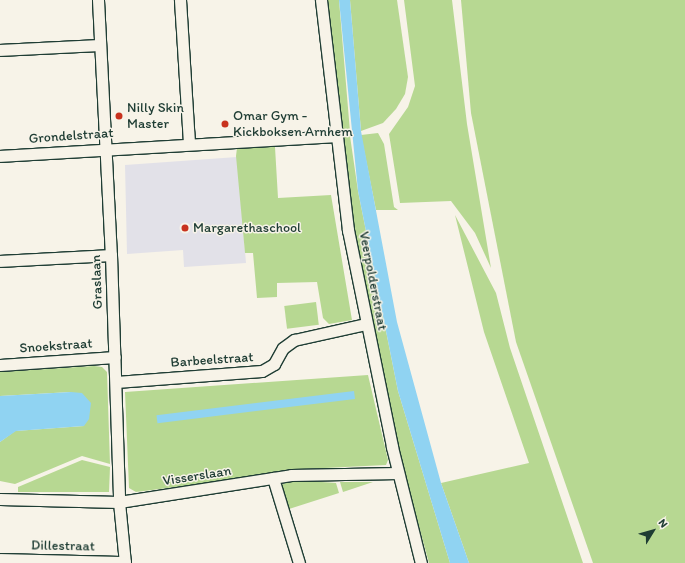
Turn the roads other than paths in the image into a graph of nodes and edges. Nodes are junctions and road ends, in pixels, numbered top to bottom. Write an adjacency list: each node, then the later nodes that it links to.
1 (98, 0): 4 (street, Graslaan)
2 (180, 0): 7 (street)
3 (321, 0): 6 (street, Veerpolderstraat)
4 (99, 45): 5 (street); 8 (street, Graslaan)
5 (0, 50)
6 (336, 136): 7 (street, Grondelstraat); 12 (street, Veerpolderstraat)
7 (189, 144): 8 (street, Grondelstraat)
8 (104, 149): 9 (street, Grondelstraat); 10 (street, Graslaan)
9 (0, 156)
10 (111, 255): 11 (street); 13 (street, Graslaan)
11 (0, 261)
12 (366, 324): 15 (street, Barbeelstraat); 16 (street, Veerpolderstraat)
13 (115, 357): 14 (street, Snoekstraat); 15 (street, Graslaan)
14 (0, 365)
15 (116, 382): 19 (street, Graslaan)
16 (398, 473): 17 (street, Visserslaan); 23 (street, Veerpolderstraat)
17 (273, 478): 19 (street, Visserslaan); 22 (street)
18 (0, 499): 19 (street, Visserslaan)
19 (119, 502): 21 (street, Graslaan)
20 (0, 559): 21 (street, Dillestraat)
21 (125, 563)
22 (299, 563)
23 (421, 563)

